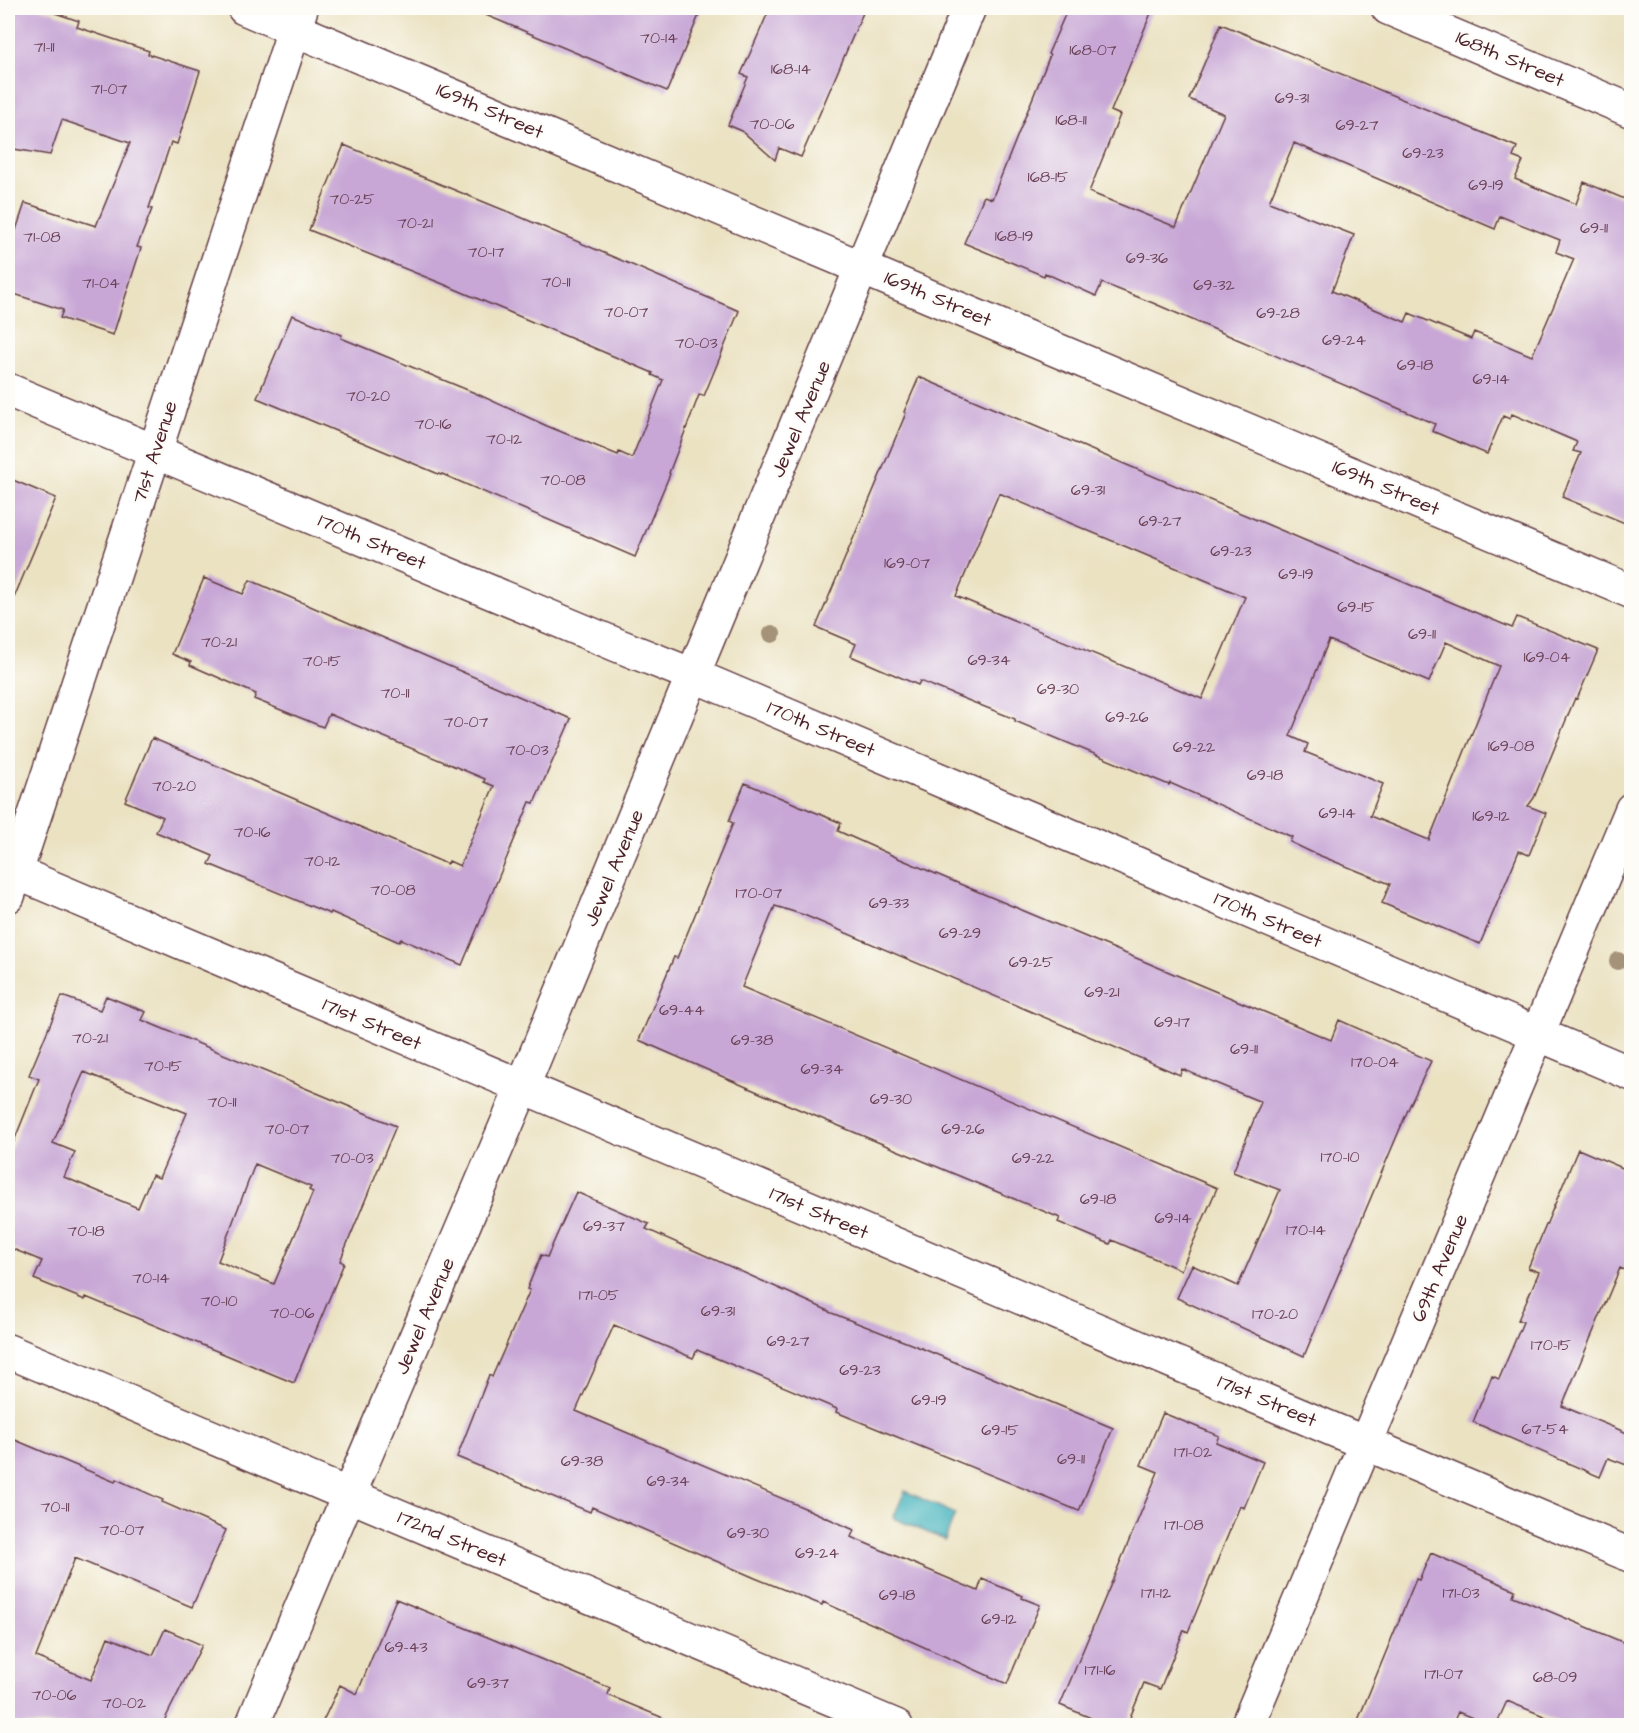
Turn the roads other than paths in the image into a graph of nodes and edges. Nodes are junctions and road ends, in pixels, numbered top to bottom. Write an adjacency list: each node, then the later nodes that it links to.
1 (244, 8): 4 (street, 169th Street)
2 (969, 8): 6 (street, Jewel Avenue)
3 (1388, 8): 5 (street, 168th Street)
4 (298, 18): 6 (street, 169th Street); 8 (street, 71st Avenue)
5 (1632, 111)
6 (864, 268): 9 (street, 169th Street); 10 (street, Jewel Avenue)
7 (8, 390): 8 (street, 170th Street)
8 (155, 451): 10 (street, 170th Street); 12 (street, 71st Avenue)
9 (1632, 592)
10 (695, 675): 13 (street, 170th Street); 15 (street, Jewel Avenue)
11 (1632, 809): 13 (street, 69th Avenue)
12 (10, 879): 15 (street, 171st Street)
13 (1537, 1034): 14 (street, 170th Street); 17 (street, 69th Avenue)
14 (1632, 1074)
15 (522, 1088): 17 (street, 171st Street); 18 (street, Jewel Avenue)
16 (8, 1351): 18 (street, 172nd Street)
17 (1367, 1443): 19 (street, 171st Street); 22 (street, 69th Avenue)
18 (347, 1495): 20 (street, Jewel Avenue); 21 (street, 172nd Street)
19 (1632, 1556)
20 (256, 1724)
21 (896, 1725)
22 (1248, 1725)

